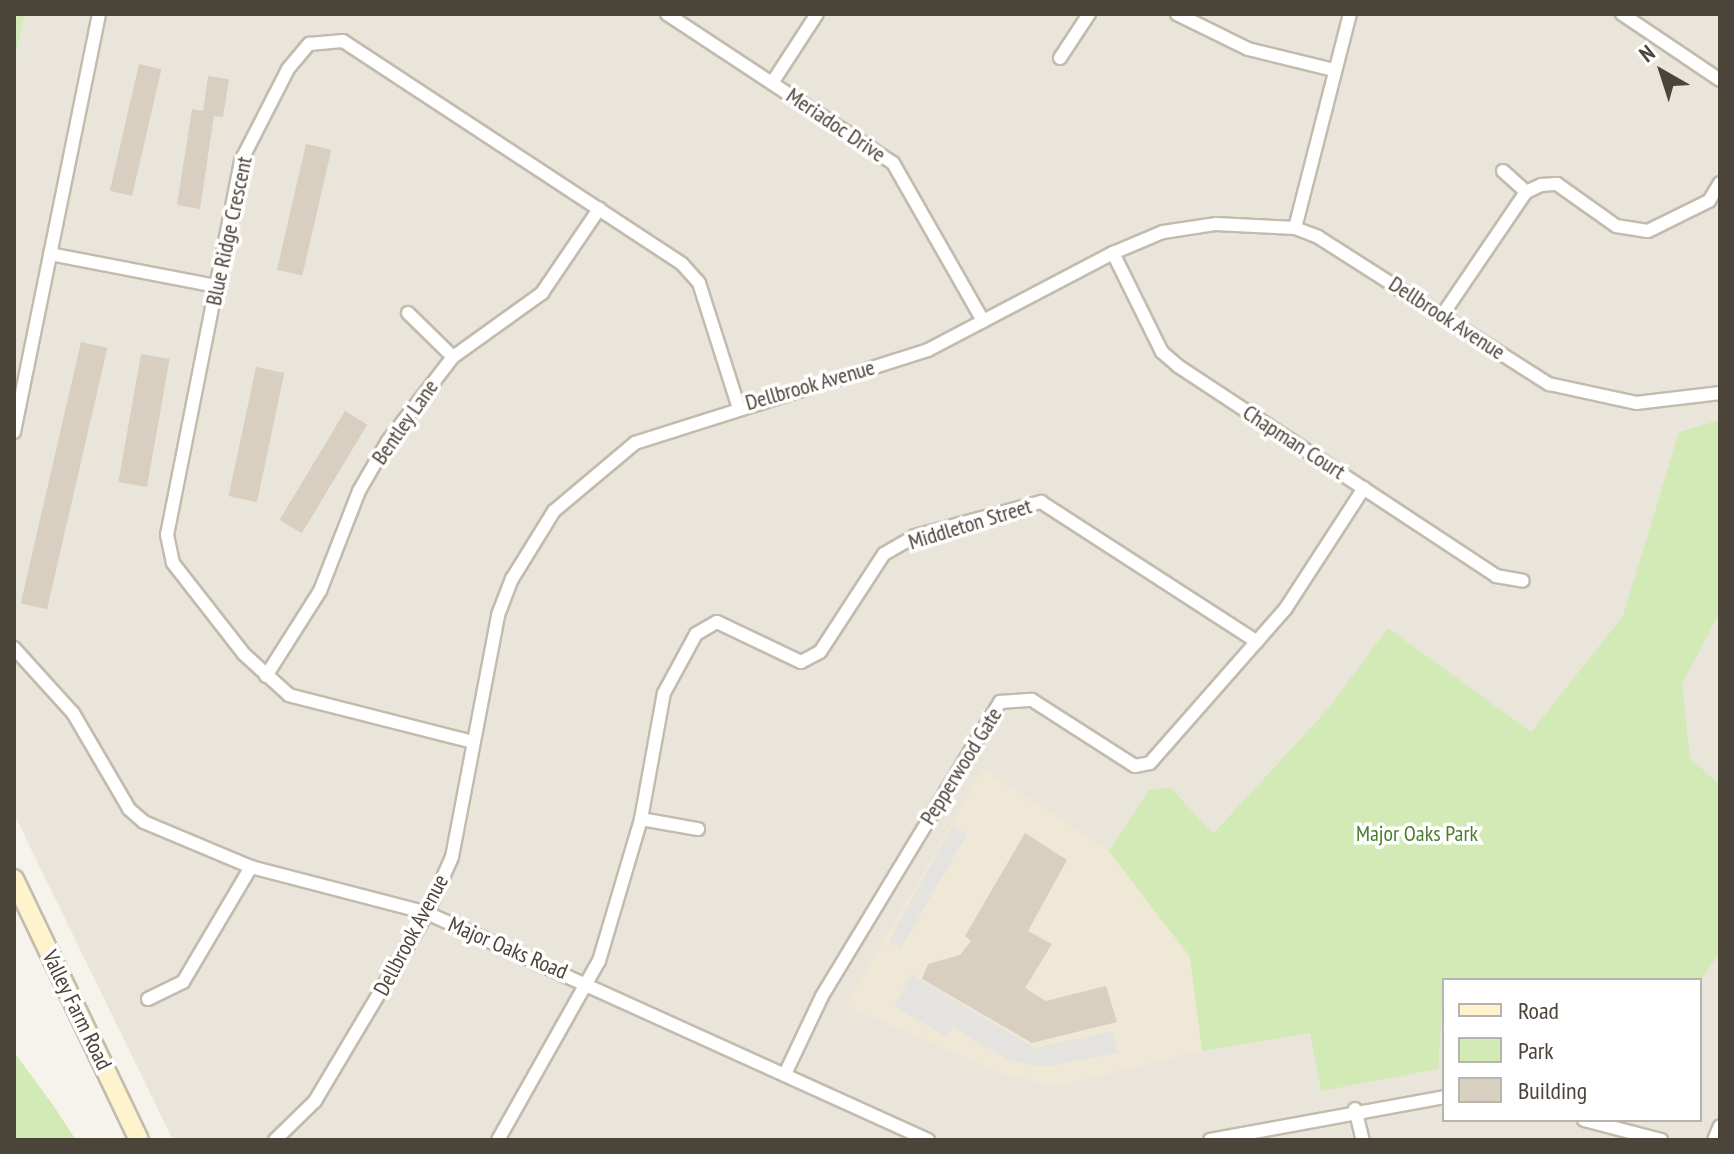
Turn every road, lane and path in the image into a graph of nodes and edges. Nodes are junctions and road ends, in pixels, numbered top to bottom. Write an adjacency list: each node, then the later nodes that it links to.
1 (99, 14): 18 (street)
2 (667, 14): 11 (street, Meriadoc Drive)
3 (817, 14): 11 (street)
4 (1089, 14): 8 (street)
5 (1177, 14): 9 (street)
6 (1350, 14): 9 (street)
7 (1622, 14): 10 (street)
8 (1060, 58)
9 (1334, 70): 16 (street)
10 (1720, 80)
11 (772, 83): 22 (street, Meriadoc Drive)
12 (1503, 171): 14 (street)
13 (1720, 183): 14 (street)
14 (1526, 192): 21 (street)
15 (599, 209): 19 (street, Blue Ridge Crescent); 23 (street, Bentley Lane); 25 (street, Blue Ridge Crescent)
16 (1295, 228): 17 (street, Dellbrook Avenue); 21 (street, Dellbrook Avenue)
17 (1113, 253): 22 (street, Dellbrook Avenue); 27 (street, Chapman Court)
18 (50, 254): 19 (street); 26 (street)
19 (216, 286): 31 (street, Blue Ridge Crescent)
20 (408, 313): 23 (street)
21 (1443, 314): 24 (street, Dellbrook Avenue)
22 (983, 321): 25 (street, Dellbrook Avenue)
23 (453, 357): 31 (street, Bentley Lane)
24 (1720, 393)
25 (738, 405): 32 (street, Dellbrook Avenue)
26 (14, 432)
27 (1364, 488): 28 (street, Chapman Court); 29 (street, Pepperwood Gate)
28 (1523, 581)
29 (1257, 642): 33 (street, Middleton Street); 40 (street, Pepperwood Gate)
30 (14, 648): 35 (street, Major Oaks Road)
31 (266, 676): 32 (street, Blue Ridge Crescent)
32 (473, 742): 37 (street, Dellbrook Avenue)
33 (641, 819): 34 (street); 38 (street, Middleton Street)
34 (698, 829)
35 (251, 867): 37 (street, Major Oaks Road); 39 (street)
36 (14, 879): 46 (street, Valley Farm Road)
37 (427, 913): 38 (street, Major Oaks Road); 47 (street, Dellbrook Avenue)
38 (589, 983): 40 (street, Major Oaks Road); 45 (street, Middleton Street)
39 (148, 999)
40 (785, 1074): 48 (street, Major Oaks Road)
41 (1442, 1097): 42 (street)
42 (1355, 1109): 49 (street); 50 (street)
43 (1592, 1122): 51 (street)
44 (1720, 1126): 52 (street)
45 (503, 1139)
46 (139, 1140)
47 (275, 1140)
48 (928, 1140)
49 (1210, 1140)
50 (1363, 1140)
51 (1661, 1140)
52 (1714, 1140)

